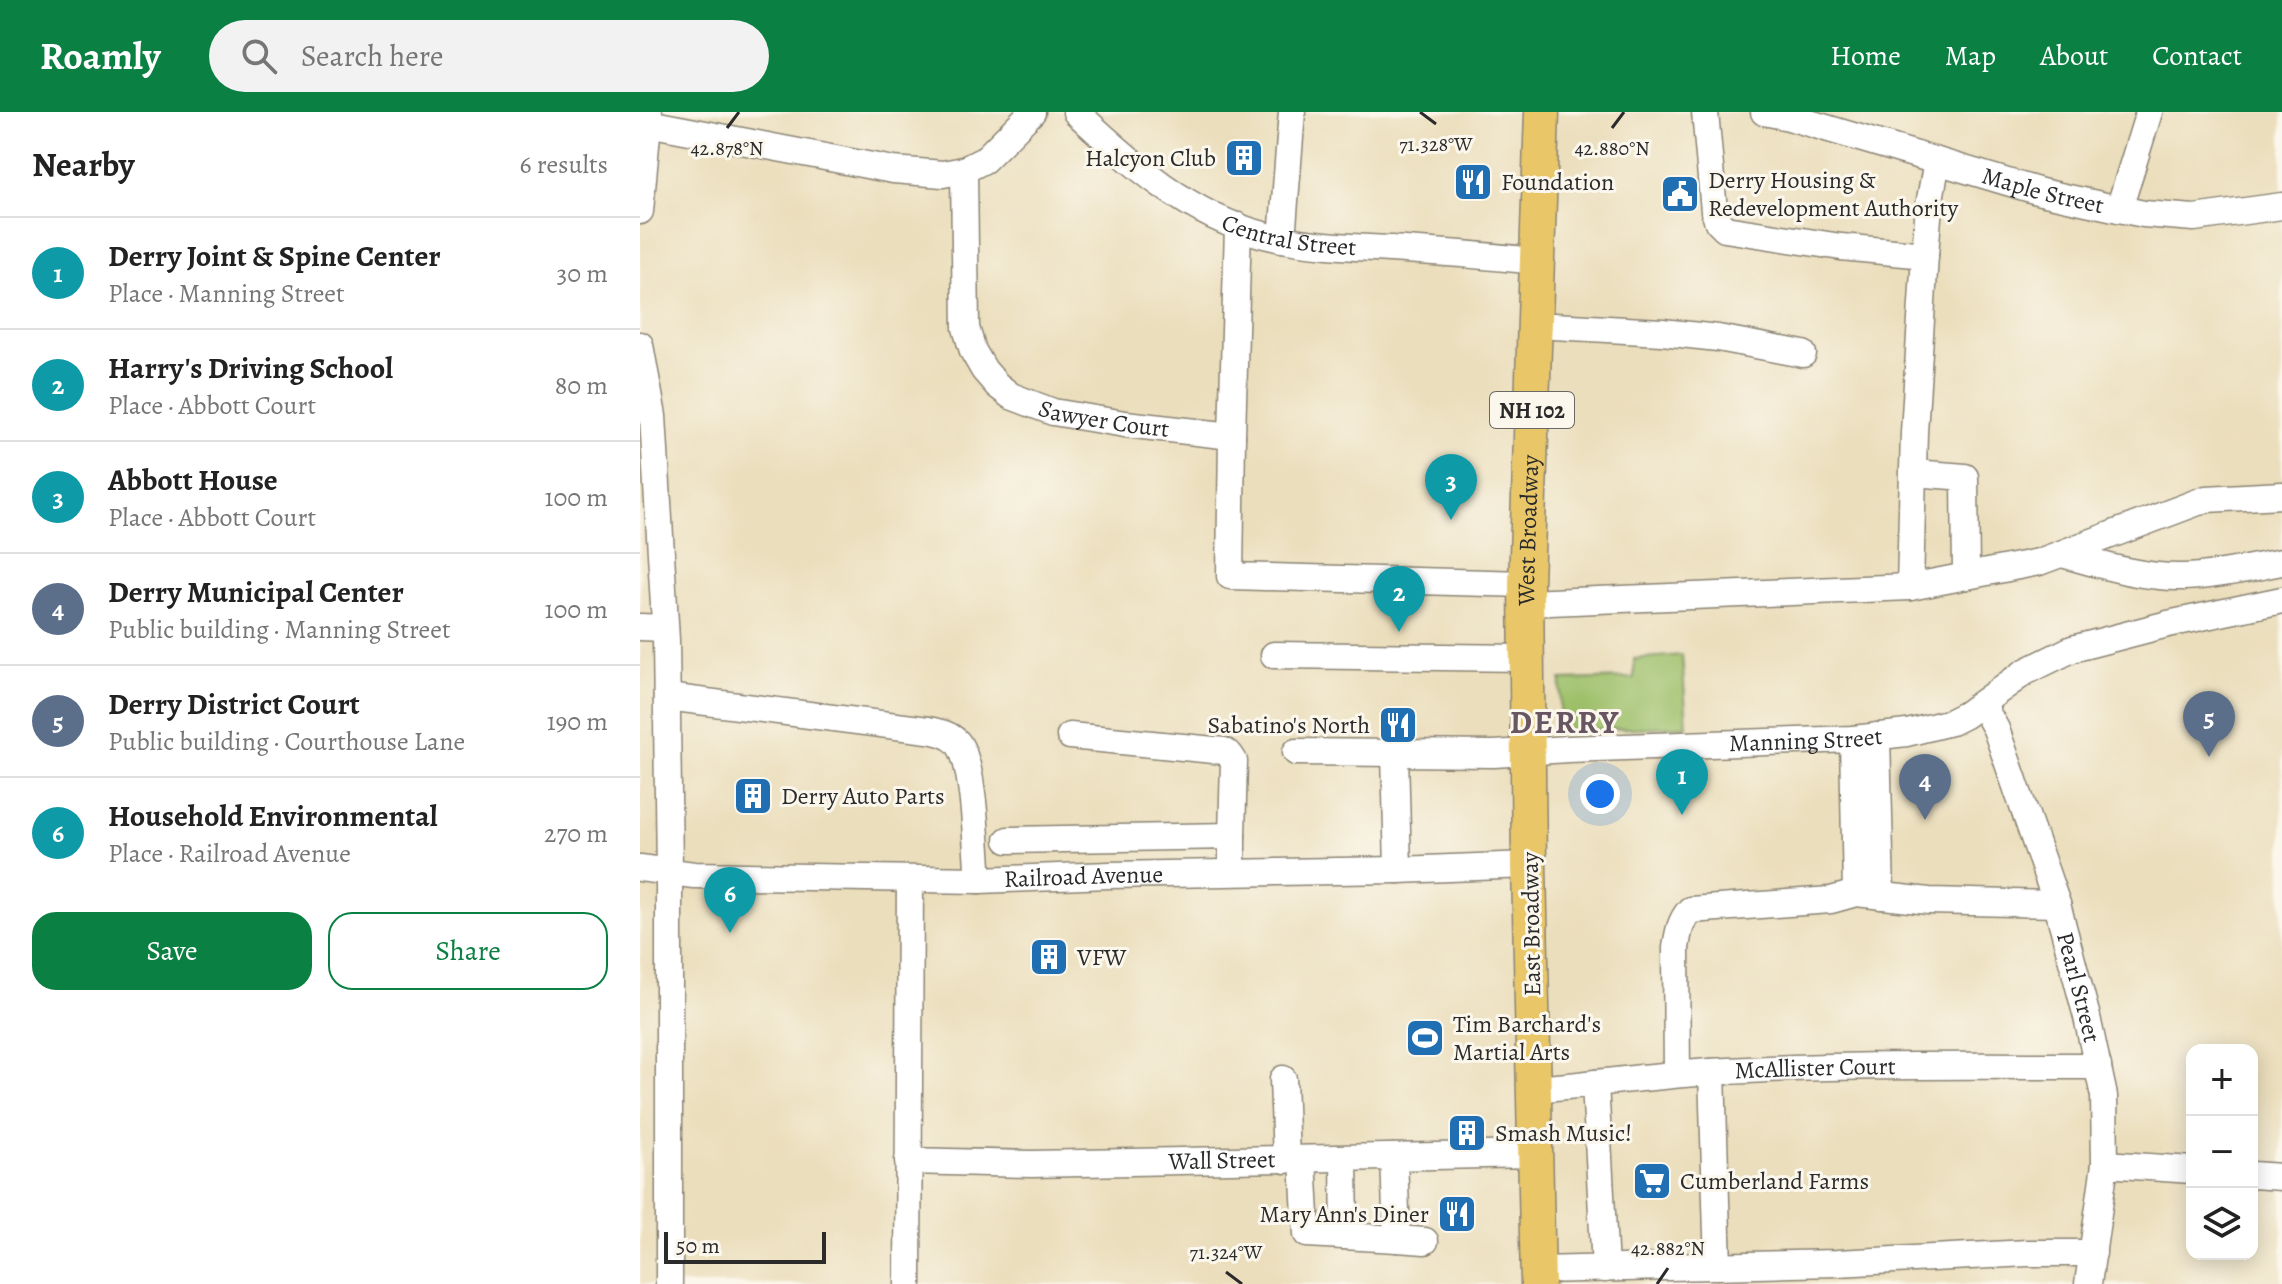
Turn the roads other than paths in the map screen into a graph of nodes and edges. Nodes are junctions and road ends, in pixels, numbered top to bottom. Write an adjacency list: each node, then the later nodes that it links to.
1 (1032, 112): 10 (street)
2 (1076, 112): 14 (street, Central Street)
3 (1292, 112): 15 (street)
4 (1542, 112): 17 (main road, West Broadway / NH 102)
5 (1705, 112): 16 (street)
6 (2149, 112): 12 (street)
7 (1781, 114): 9 (street, Maple Street)
8 (649, 118): 10 (street); 13 (street)
9 (1937, 161): 12 (street, Maple Street); 16 (street)
10 (964, 170): 21 (street, Sawyer Court)
11 (2282, 206): 12 (street, Maple Street)
12 (2119, 209)
13 (640, 211)
14 (1238, 226): 15 (street, Central Street); 21 (street)
15 (1282, 239): 17 (street, Central Street)
16 (1925, 255): 23 (street)
17 (1538, 261): 18 (main road, West Broadway / NH 102)
18 (1535, 325): 20 (street); 29 (main road, West Broadway / NH 102)
19 (640, 345): 22 (street)
20 (1803, 354)
21 (1232, 436): 29 (street)
22 (648, 466): 31 (street)
23 (1914, 473): 27 (street); 28 (street)
24 (2282, 495): 25 (street)
25 (2062, 554): 26 (street); 27 (street)
26 (2282, 562)
27 (1966, 576): 28 (street)
28 (1910, 587): 29 (street)
29 (1526, 594): 33 (main road, West Broadway / NH 102)
30 (2282, 600): 35 (street, Manning Street)
31 (652, 628): 34 (street)
32 (1274, 655): 33 (street)
33 (1526, 658): 36 (main road, West Broadway / NH 102)
34 (667, 697): 47 (street); 50 (street)
35 (1982, 704): 38 (street, Manning Street); 52 (street, Pearl Street)
36 (1527, 707): 40 (main road, East Broadway / NH 102)
37 (1070, 736): 42 (street)
38 (1865, 738): 40 (street, Manning Street); 51 (street)
39 (1296, 752): 41 (street, Manning Street)
40 (1527, 752): 41 (street, Manning Street); 44 (main road, East Broadway / NH 102)
41 (1395, 754): 46 (street)
42 (1232, 836): 43 (street); 48 (street)
43 (1008, 840)
44 (1529, 865): 46 (street, Railroad Avenue); 58 (main road, East Broadway / NH 102)
45 (640, 868): 47 (street, Railroad Avenue)
46 (1398, 870): 48 (street, Railroad Avenue)
47 (669, 872): 49 (street, Railroad Avenue); 76 (street)
48 (1232, 872): 50 (street, Railroad Avenue)
49 (910, 880): 50 (street, Railroad Avenue); 63 (street)
50 (979, 880)
51 (1869, 895): 52 (street); 55 (street)
52 (2057, 904): 53 (street, Pearl Street)
53 (2098, 1066): 54 (street, McAllister Court); 64 (street, Pearl Street)
54 (1712, 1072): 55 (street, McAllister Court); 72 (street)
55 (1677, 1074): 57 (street, McAllister Court)
56 (1283, 1079): 62 (street)
57 (1595, 1083): 58 (street, McAllister Court); 73 (street)
58 (1534, 1089): 59 (main road, East Broadway / NH 102)
59 (1535, 1154): 60 (street, Wall Street); 75 (main road, East Broadway / NH 102)
60 (1394, 1157): 61 (street, Wall Street); 69 (street)
61 (1344, 1159): 62 (street, Wall Street); 68 (street)
62 (1294, 1160): 63 (street, Wall Street); 68 (street)
63 (908, 1161): 77 (street)
64 (2105, 1164): 65 (street); 71 (street, Pearl Street)
65 (2186, 1170)
66 (2258, 1175): 67 (street)
67 (2282, 1177)
68 (1345, 1236): 69 (street)
69 (1397, 1239): 70 (street)
70 (1425, 1241)
71 (2093, 1253): 74 (street); 78 (street, Pearl Street)
72 (1718, 1266): 73 (street); 74 (street)
73 (1605, 1269): 75 (street)
74 (1838, 1273)
75 (1538, 1277)
76 (669, 1284)
77 (908, 1284)
78 (2088, 1284)

